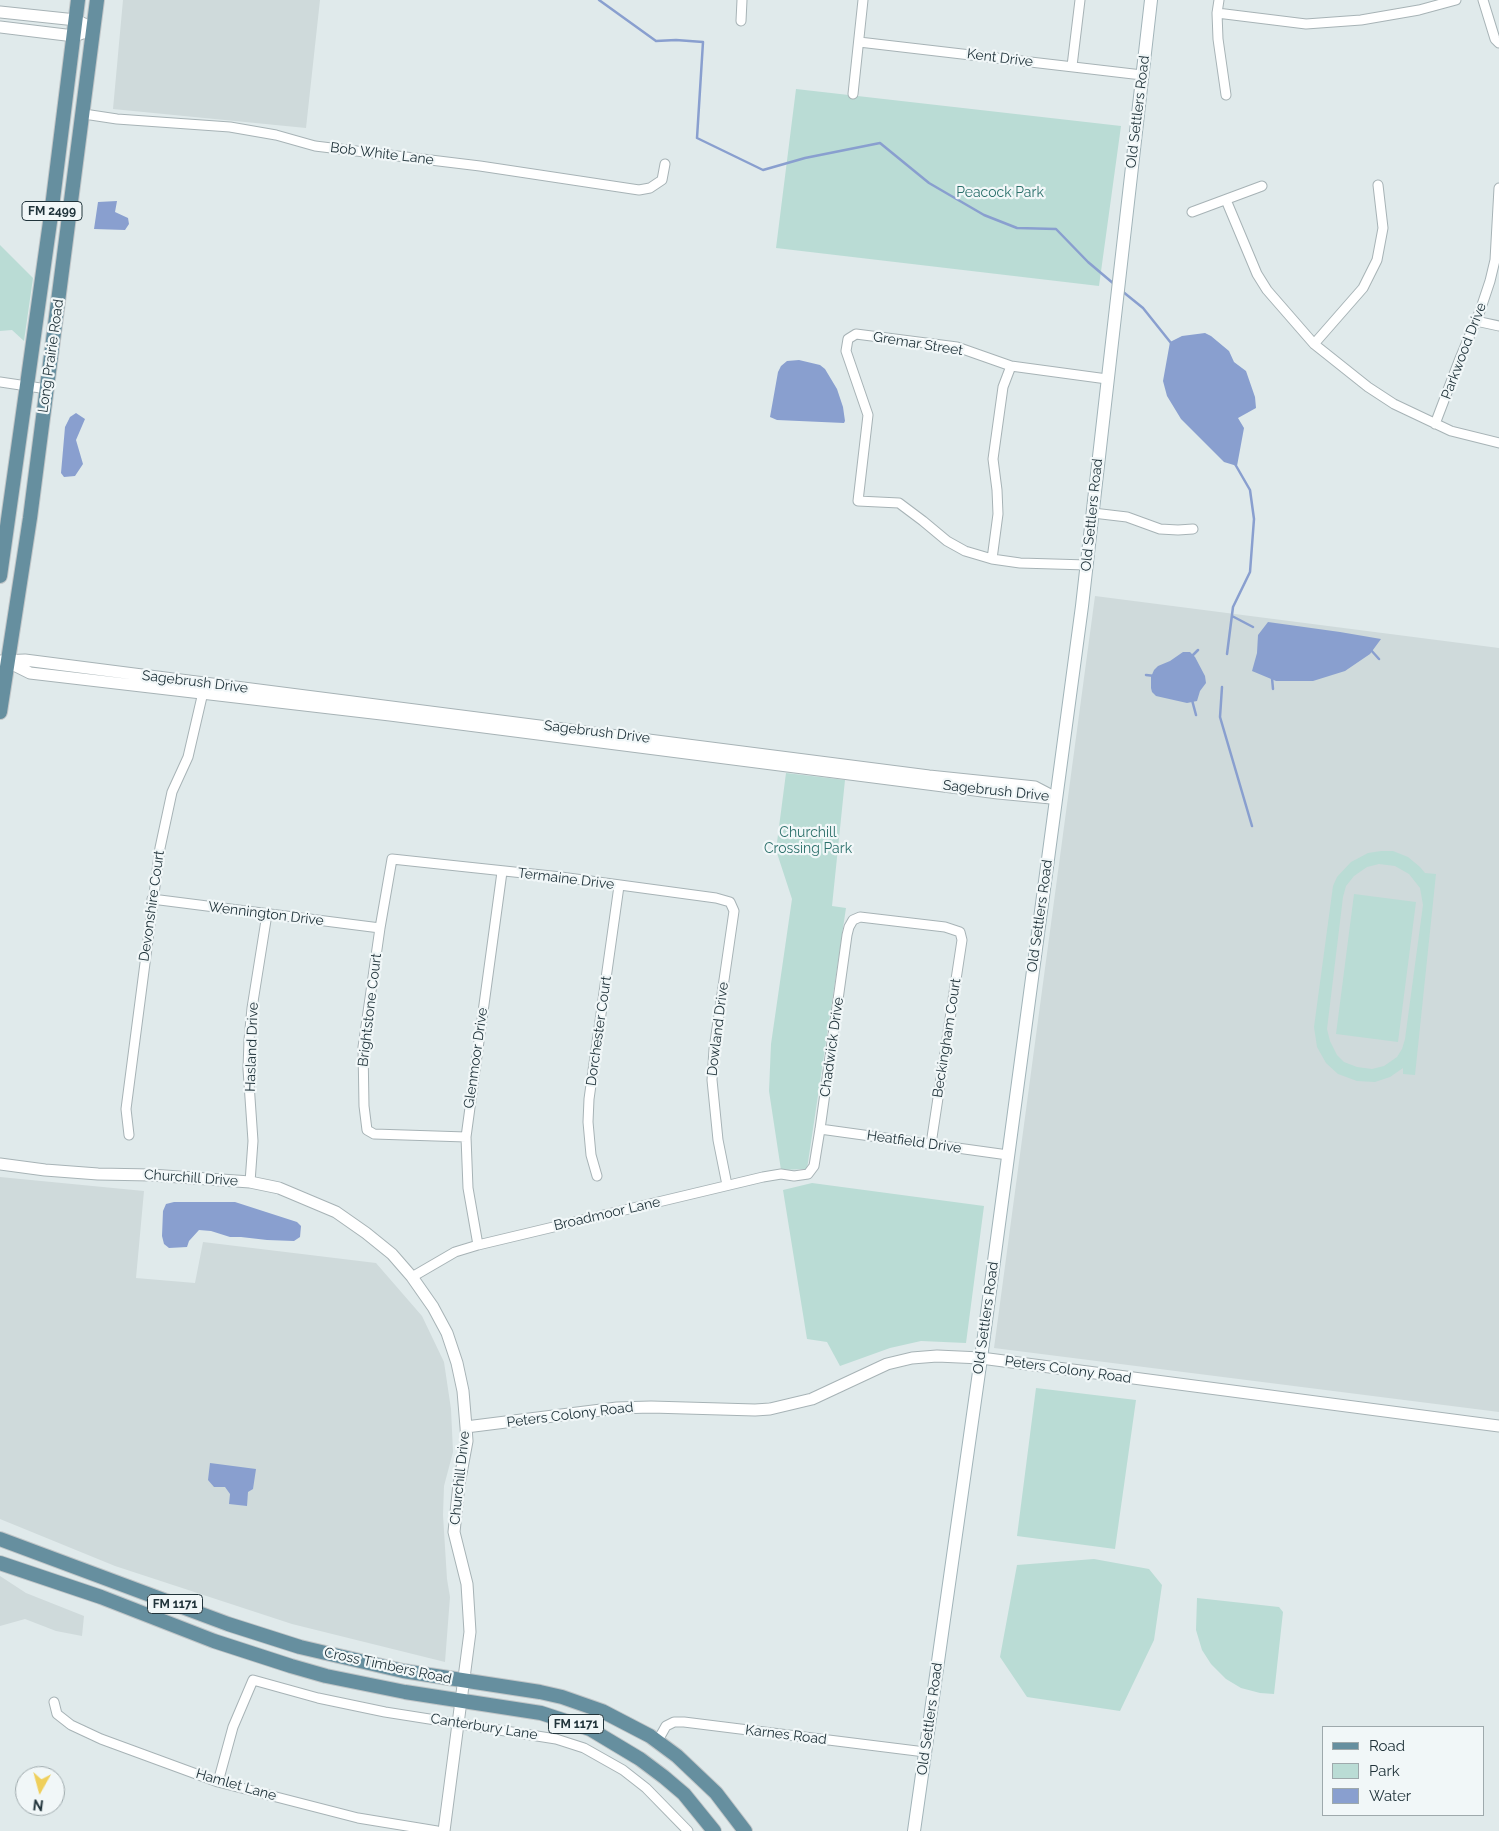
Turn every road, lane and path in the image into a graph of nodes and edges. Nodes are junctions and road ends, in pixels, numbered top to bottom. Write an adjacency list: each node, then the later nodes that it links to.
1 (78, 0): 12 (main road, Long Prairie Road / FM 2499)
2 (98, 0): 15 (main road, Long Prairie Road / FM 2499)
3 (742, 0): 13 (street)
4 (863, 0): 17 (street)
5 (1080, 0): 19 (street)
6 (1150, 0): 20 (main road, Old Settlers Road)
7 (1219, 0): 11 (street)
8 (1456, 0): 11 (street)
9 (1483, 0): 18 (street)
10 (0, 12): 12 (street)
11 (1217, 13): 22 (street)
12 (76, 20): 15 (street); 16 (main road, Long Prairie Road / FM 2499)
13 (741, 21)
14 (0, 27): 16 (street)
15 (94, 29): 16 (street); 23 (main road, Long Prairie Road / FM 2499)
16 (74, 36): 36 (main road, Long Prairie Road / FM 2499)
17 (858, 42): 19 (street, Kent Drive); 21 (street)
18 (1499, 43)
19 (1072, 66): 20 (street, Kent Drive)
20 (1142, 75): 34 (main road, Old Settlers Road)
21 (853, 94)
22 (1226, 95)
23 (84, 114): 24 (street, Bob White Lane); 37 (main road, Long Prairie Road / FM 2499)
24 (665, 164)
25 (1378, 185): 32 (street)
26 (1262, 186): 28 (street)
27 (1499, 188): 30 (street, Parkwood Drive)
28 (1226, 200): 29 (street); 32 (street)
29 (1192, 212)
30 (1476, 320): 31 (street); 38 (street, Parkwood Drive)
31 (1499, 326)
32 (1314, 344): 38 (street)
33 (1011, 366): 34 (street, Gremar Street); 42 (street); 42 (street, Gremar Street)
34 (1107, 379): 40 (main road, Old Settlers Road)
35 (0, 382): 36 (street)
36 (26, 386): 37 (street); 44 (main road, Long Prairie Road / FM 2499)
37 (47, 389): 45 (main road, Long Prairie Road / FM 2499)
38 (1436, 424): 39 (street)
39 (1499, 443)
40 (1092, 513): 41 (street); 43 (main road, Old Settlers Road)
41 (1193, 528)
42 (992, 560): 43 (street)
43 (1087, 565): 50 (main road, Old Settlers Road)
44 (0, 576)
45 (4, 662): 46 (street, Sagebrush Drive); 47 (street, Sagebrush Drive); 49 (main road, Long Prairie Road / FM 2499)
46 (148, 677): 47 (street); 48 (street, Sagebrush Drive)
47 (109, 683): 48 (street, Sagebrush Drive)
48 (204, 688): 50 (street, Sagebrush Drive); 54 (street, Devonshire Court)
49 (0, 712)
50 (1056, 798): 63 (main road, Old Settlers Road)
51 (401, 860): 52 (street, Termaine Drive); 58 (street, Brightstone Court)
52 (502, 872): 53 (street, Termaine Drive); 61 (street, Glenmoor Drive)
53 (619, 886): 55 (street, Termaine Drive); 66 (street, Dorchester Court)
54 (152, 899): 56 (street, Wennington Drive); 60 (street, Devonshire Court)
55 (730, 902): 68 (street, Dowland Drive)
56 (267, 914): 58 (street, Wennington Drive); 67 (street, Hasland Drive)
57 (853, 920): 59 (street, Chadwick Drive); 62 (street, Beckingham Court)
58 (380, 928): 61 (street, Brightstone Court)
59 (820, 1129): 62 (street, Heatfield Drive); 65 (street, Chadwick Drive)
60 (129, 1135)
61 (466, 1137): 69 (street, Glenmoor Drive)
62 (931, 1144): 63 (street, Heatfield Drive)
63 (1008, 1155): 71 (main road, Old Settlers Road)
64 (0, 1164): 67 (street, Churchill Drive)
65 (808, 1174): 68 (street, Broadmoor Lane)
66 (597, 1176)
67 (250, 1182): 70 (street, Churchill Drive)
68 (727, 1185): 69 (street, Broadmoor Lane)
69 (478, 1245): 70 (street, Broadmoor Lane)
70 (412, 1277): 72 (street, Churchill Drive)
71 (981, 1358): 72 (street, Peters Colony Road); 73 (street, Peters Colony Road); 83 (main road, Old Settlers Road)
72 (466, 1426): 78 (street, Churchill Drive)
73 (1499, 1426)
74 (0, 1540): 76 (main road, Cross Timbers Road / FM 1171)
75 (0, 1563): 77 (main road, Cross Timbers Road / FM 1171)
76 (108, 1579): 77 (main road); 78 (main road, Cross Timbers Road / FM 1171)
77 (101, 1598): 80 (main road, Cross Timbers Road / FM 1171)
78 (463, 1681): 80 (street, Churchill Drive); 82 (main road, Cross Timbers Road / FM 1171)
79 (54, 1702): 84 (street, Hamlet Lane)
80 (461, 1702): 81 (street, Churchill Drive); 88 (main road, Cross Timbers Road / FM 1171)
81 (458, 1724): 84 (street, Canterbury Lane); 86 (street, Churchill Drive); 87 (street, Canterbury Lane)
82 (657, 1742): 83 (street, Karnes Road); 89 (main road, Cross Timbers Road / FM 1171)
83 (925, 1752): 90 (main road, Old Settlers Road)
84 (218, 1782): 85 (street, Hamlet Lane)
85 (437, 1831)
86 (444, 1831)
87 (688, 1831)
88 (714, 1831)
89 (745, 1831)
90 (914, 1831)

